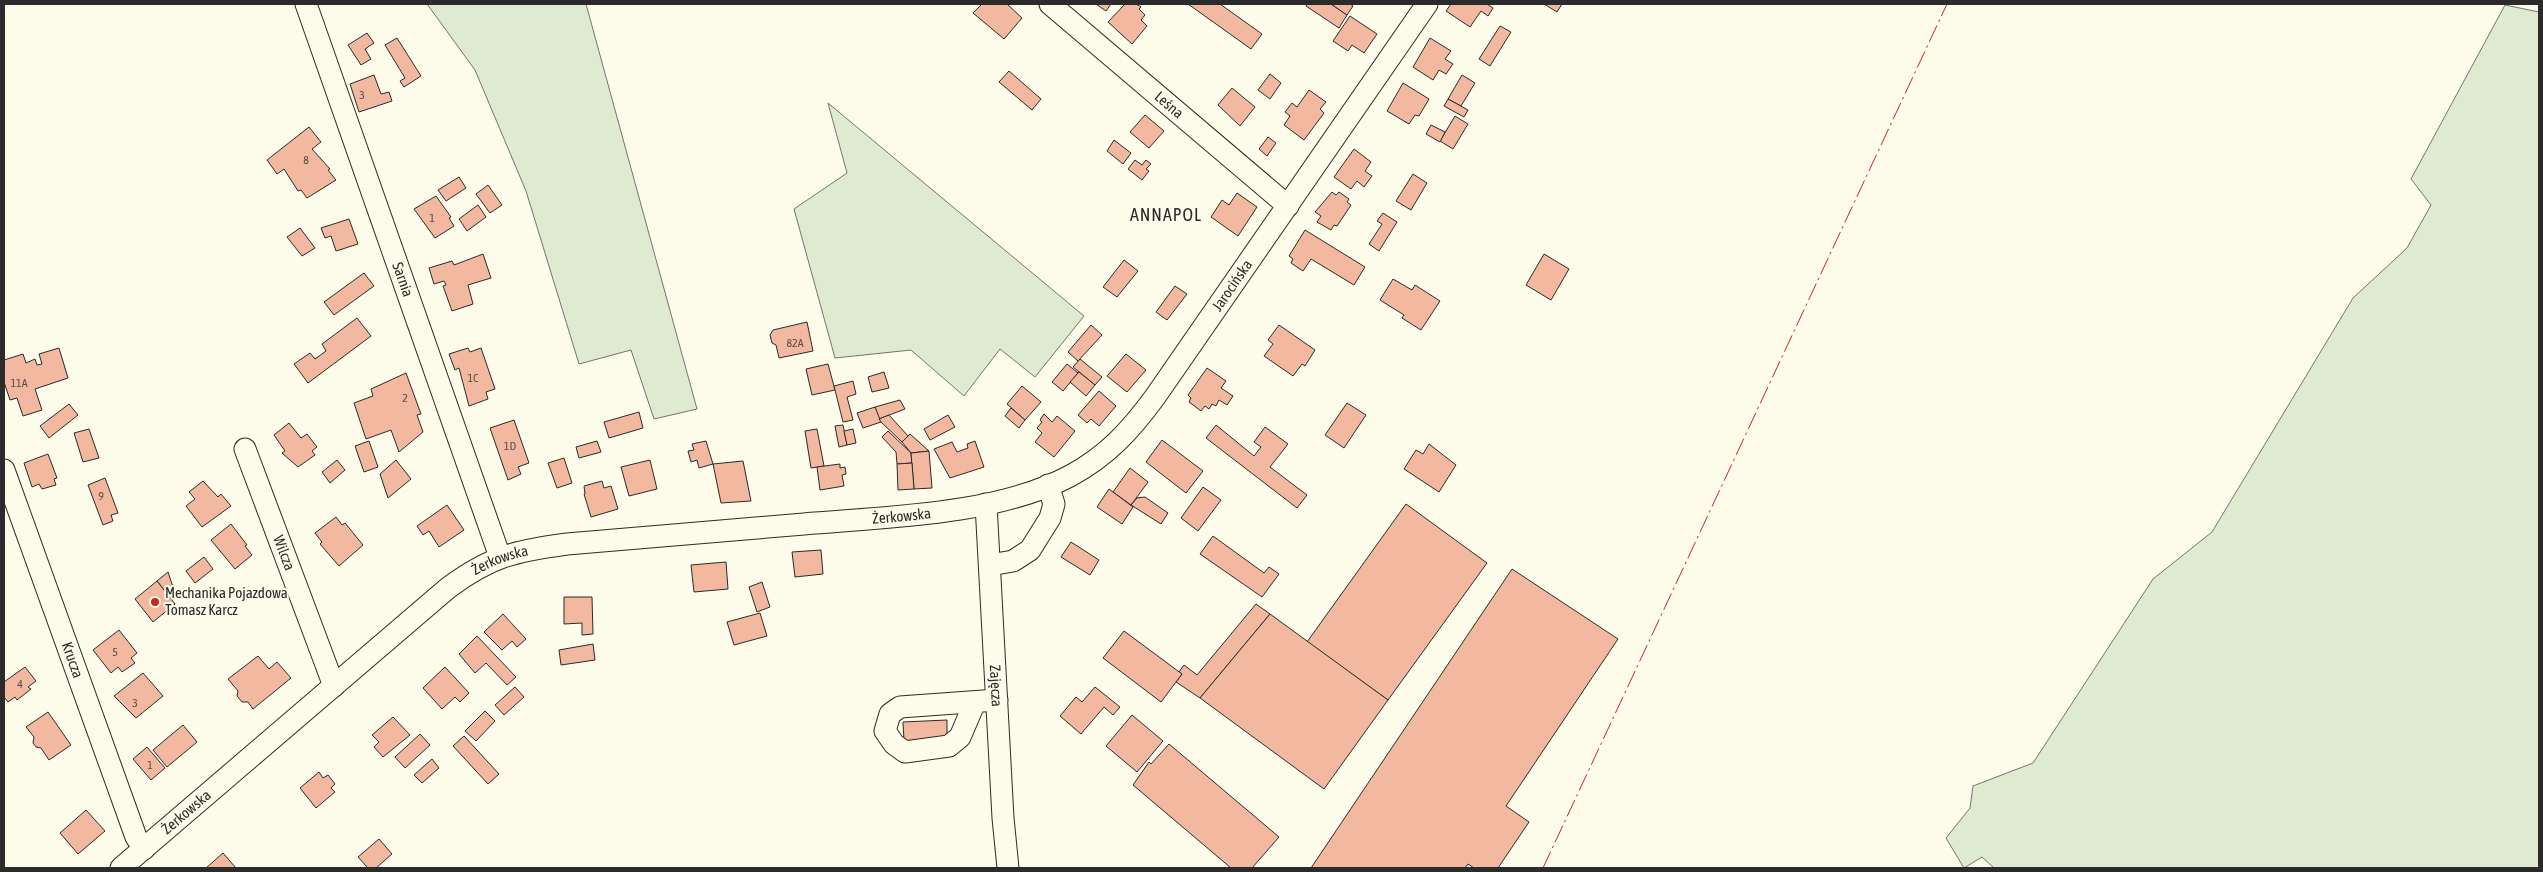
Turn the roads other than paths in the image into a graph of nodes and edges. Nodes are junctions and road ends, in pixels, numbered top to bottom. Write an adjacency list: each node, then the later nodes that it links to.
1 (306, 4): 9 (street, Sarnia)
2 (1050, 4): 4 (street, Leśna)
3 (1427, 4): 4 (street, Jarocińska)
4 (1288, 206): 7 (street, Jarocińska)
5 (245, 449): 11 (street, Wilcza)
6 (4, 470): 14 (street, Krucza)
7 (1048, 485): 8 (street, Jarocińska); 10 (street)
8 (986, 504): 9 (street, Żerkowska); 10 (street, Zajęcza)
9 (500, 557): 11 (street, Żerkowska)
10 (990, 566): 12 (street, Zajęcza)
11 (334, 686): 14 (street, Żerkowska)
12 (997, 700): 13 (street); 16 (street, Zajęcza)
13 (974, 702)
14 (144, 849): 15 (street, Żerkowska)
15 (122, 868)
16 (1008, 868)

